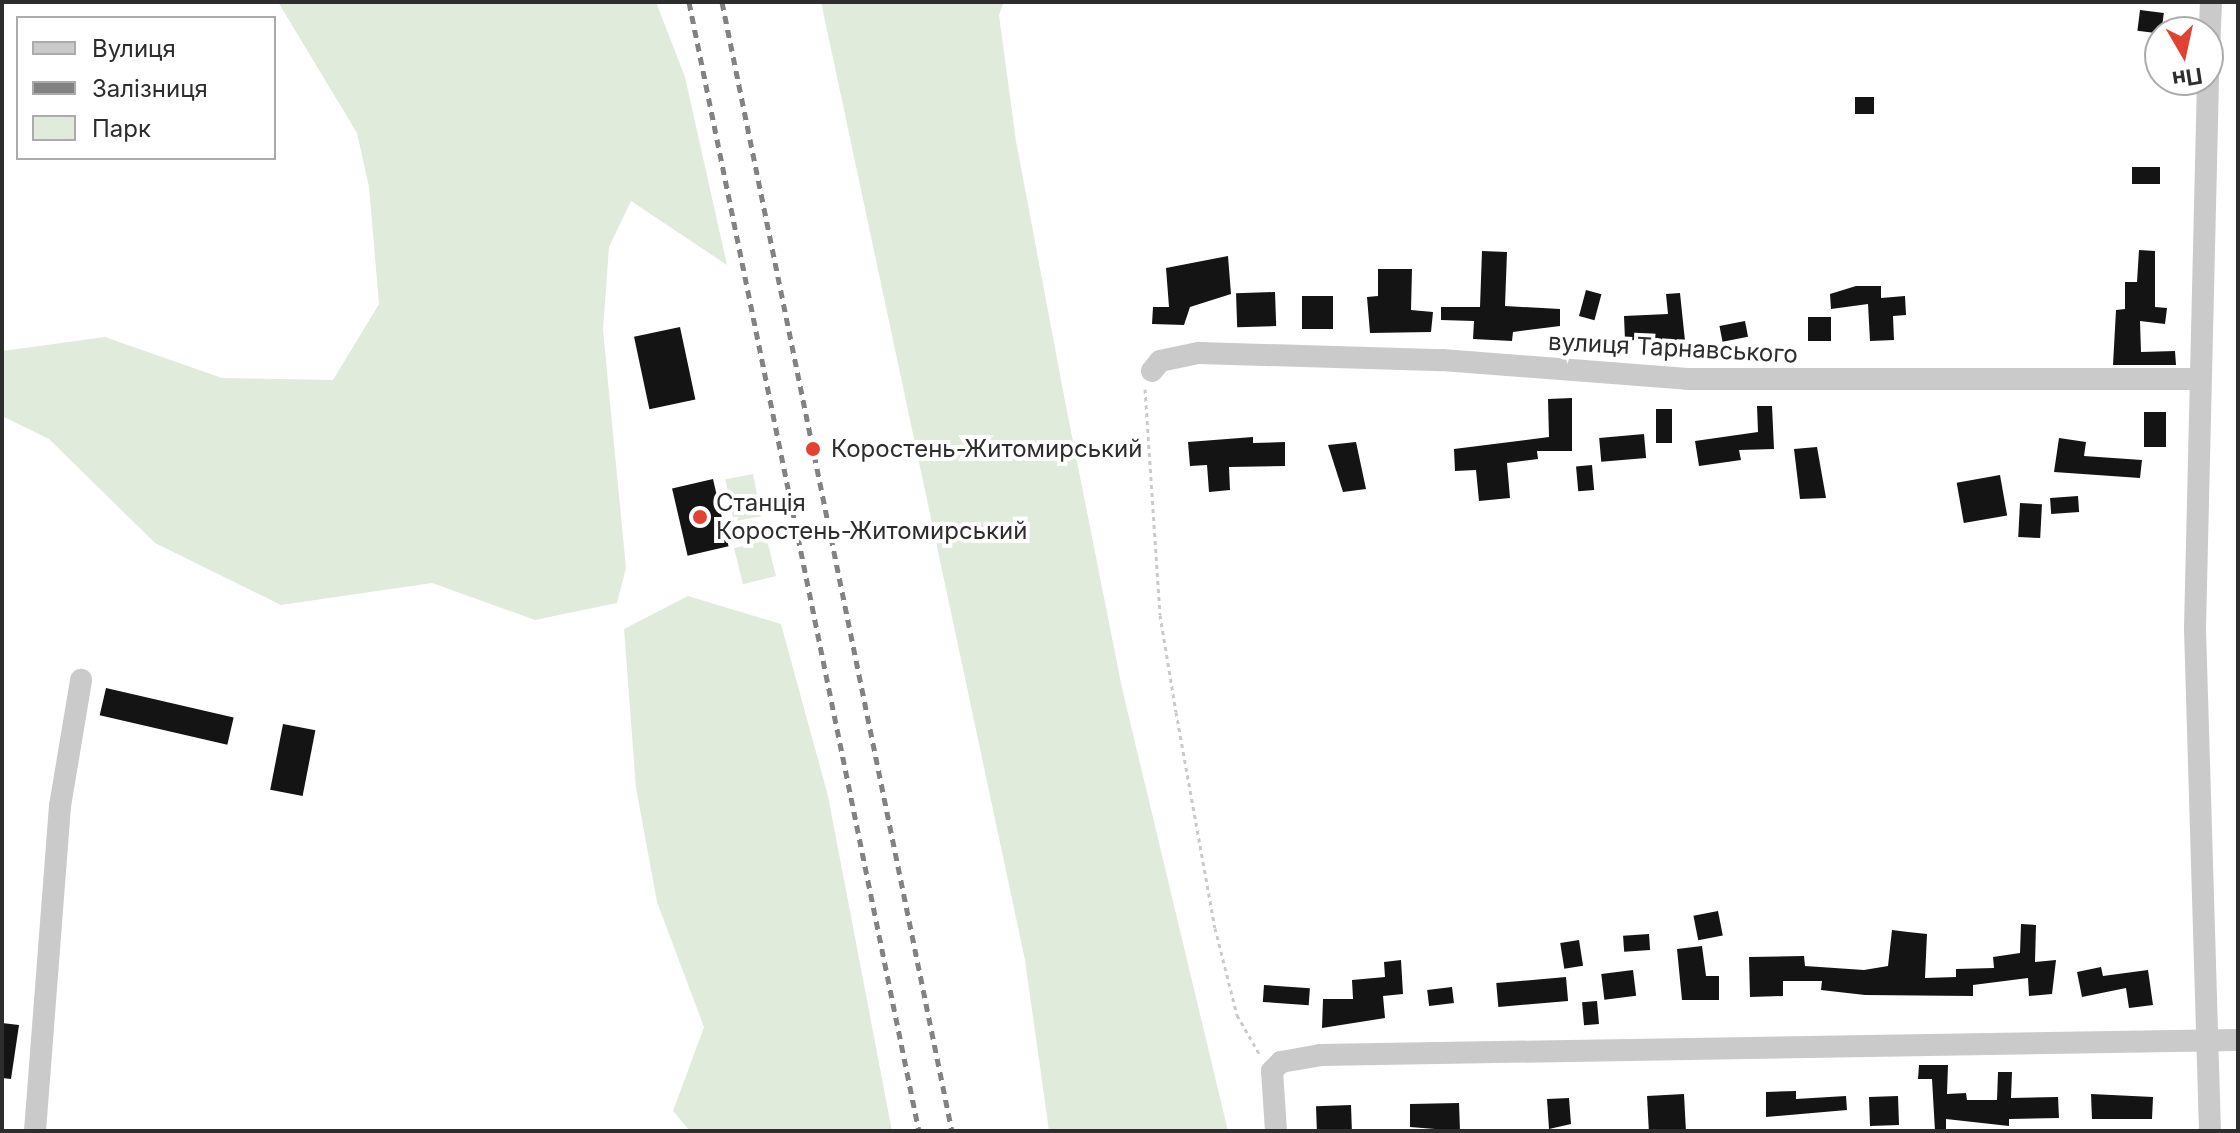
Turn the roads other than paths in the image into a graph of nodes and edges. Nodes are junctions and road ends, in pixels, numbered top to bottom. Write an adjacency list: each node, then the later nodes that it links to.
1 (2207, 96): 3 (street)
2 (1152, 371): 3 (street, вулиця Тарнавського)
3 (2198, 379): 5 (street)
4 (81, 680): 7 (street)
5 (2202, 1040): 6 (street); 8 (street); 9 (street)
6 (2238, 1040)
7 (35, 1131)
8 (1276, 1131)
9 (2210, 1131)

